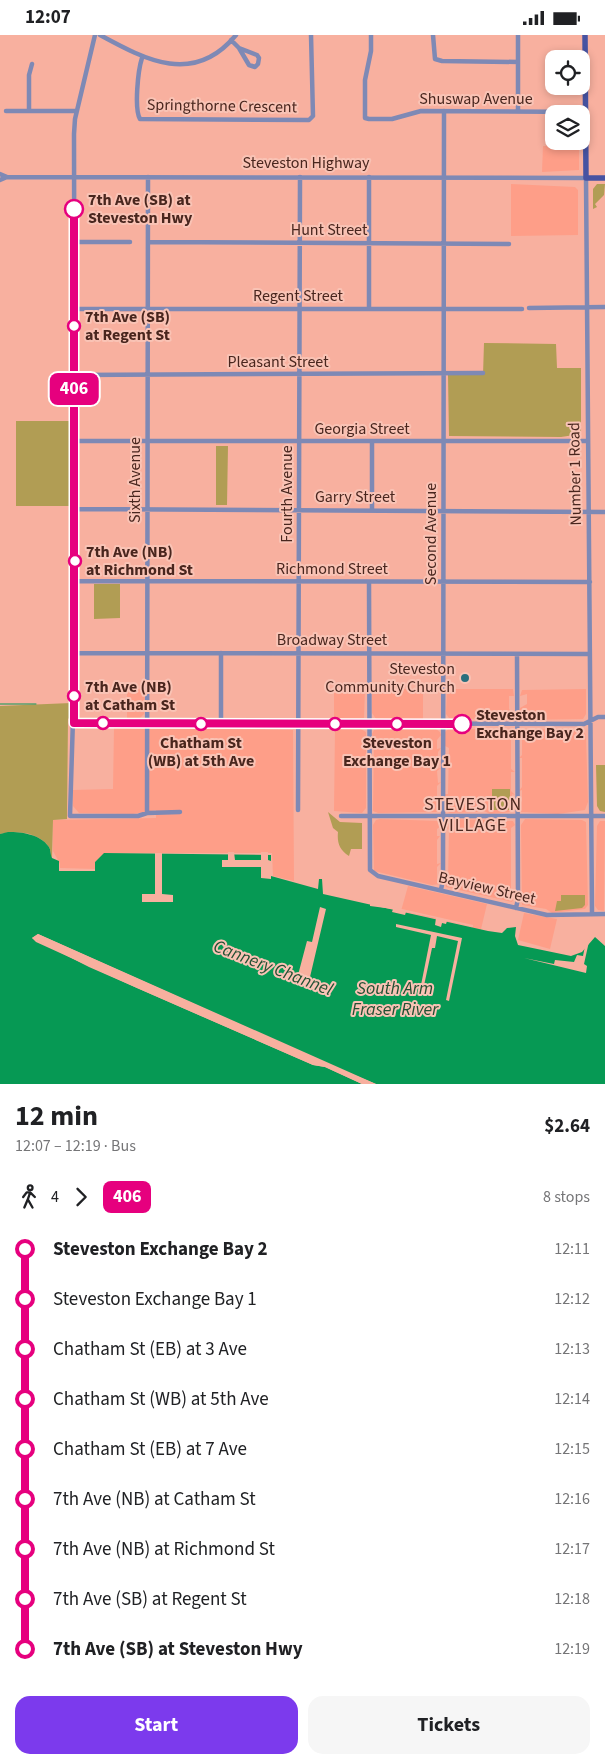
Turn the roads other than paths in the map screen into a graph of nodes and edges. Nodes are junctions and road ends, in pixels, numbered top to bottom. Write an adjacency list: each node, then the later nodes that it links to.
1 (95, 35): 17 (street)
2 (100, 35): 11 (street)
3 (236, 35): 9 (street)
4 (312, 35): 11 (street, Springthorne Crescent)
5 (371, 35): 18 (street, Shuswap Avenue)
6 (433, 35): 12 (street)
7 (518, 35): 12 (street)
8 (585, 35): 14 (main road, Number 1 Road)
9 (231, 40): 10 (street); 11 (street)
10 (239, 48): 10 (street)
11 (142, 57)
12 (518, 62): 19 (street)
13 (32, 64): 16 (street)
14 (586, 105)
15 (6, 111): 16 (street)
16 (29, 111): 17 (street)
17 (77, 111): 28 (street)
18 (444, 111): 19 (street, Shuswap Avenue); 27 (street, Second Avenue)
19 (518, 111): 20 (street, Shuswap Avenue)
20 (545, 111)
21 (586, 150): 29 (main road, Number 1 Road)
22 (0, 174): 23 (street, Steveston Highway)
23 (8, 177): 28 (street, Steveston Highway); 31 (street, Steveston Highway)
24 (148, 177): 25 (street, Steveston Highway); 28 (street, Steveston Highway); 34 (street, Sixth Avenue)
25 (300, 177): 26 (street, Steveston Highway); 35 (street, Fourth Avenue)
26 (369, 177): 27 (street, Steveston Highway); 36 (street)
27 (444, 177): 29 (street, Steveston Highway); 37 (street, Second Avenue)
28 (74, 178): 32 (street)
29 (586, 178): 30 (main road, Steveston Highway); 39 (street, Number 1 Road)
30 (605, 178)
31 (0, 180)
32 (74, 242): 33 (street); 45 (street)
33 (130, 242)
34 (148, 242): 35 (street, Hunt Street); 41 (street, Sixth Avenue)
35 (299, 242): 36 (street, Hunt Street); 42 (street, Fourth Avenue)
36 (369, 242): 37 (street, Hunt Street); 46 (street)
37 (444, 242): 38 (street, Hunt Street); 43 (street, Second Avenue)
38 (509, 244)
39 (587, 307): 40 (street); 44 (street); 56 (street, Number 1 Road)
40 (605, 307)
41 (148, 308): 42 (street, Regent Street); 45 (street, Regent Street); 49 (street, Sixth Avenue)
42 (300, 308): 46 (street, Regent Street); 52 (street, Fourth Avenue)
43 (444, 308): 46 (street, Regent Street); 47 (street, Regent Street); 50 (street, Second Avenue)
44 (529, 308)
45 (74, 309): 51 (street)
46 (369, 309)
47 (522, 309)
48 (483, 373): 50 (street, Pleasant Street)
49 (148, 374): 51 (street, Pleasant Street); 52 (street, Pleasant Street); 54 (street, Sixth Avenue)
50 (444, 374): 52 (street, Pleasant Street); 58 (street, Second Avenue)
51 (74, 375): 53 (street)
52 (300, 375): 55 (street, Fourth Avenue)
53 (75, 441): 54 (street, Georgia Street); 59 (street)
54 (148, 441): 55 (street, Georgia Street); 60 (street, Sixth Avenue)
55 (300, 441): 57 (street, Georgia Street); 61 (street, Fourth Avenue)
56 (588, 441): 58 (street, Georgia Street); 64 (street, Number 1 Road)
57 (372, 442): 58 (street, Georgia Street); 62 (street)
58 (444, 442): 63 (street, Second Avenue)
59 (75, 509): 60 (street, Garry Street); 66 (street)
60 (148, 510): 61 (street, Garry Street); 67 (street, Sixth Avenue)
61 (300, 510): 62 (street, Garry Street); 68 (street, Fourth Avenue)
62 (372, 510): 63 (street, Garry Street)
63 (444, 510): 64 (street, Garry Street); 70 (street, Second Avenue)
64 (589, 512): 65 (street, Garry Street); 71 (street, Number 1 Road)
65 (605, 512)
66 (75, 581): 67 (street, Richmond Street); 72 (street)
67 (148, 581): 68 (street, Richmond Street); 73 (street, Sixth Avenue)
68 (299, 581): 69 (street, Richmond Street); 75 (street, Fourth Avenue)
69 (369, 582): 70 (street, Richmond Street); 76 (street)
70 (443, 582): 71 (street, Richmond Street); 77 (street, Second Avenue)
71 (590, 582): 79 (street, Number 1 Road)
72 (75, 653): 73 (street, Broadway Street); 82 (street)
73 (148, 653): 74 (street, Broadway Street); 84 (street, Sixth Avenue)
74 (221, 653): 75 (street, Broadway Street); 83 (street)
75 (300, 653): 76 (street, Broadway Street); 85 (street, Fourth Avenue)
76 (369, 653): 77 (street, Broadway Street); 86 (street)
77 (443, 653): 78 (street, Broadway Street); 87 (street, Second Avenue)
78 (517, 654): 79 (street, Broadway Street); 88 (street)
79 (590, 654): 81 (street, Number 1 Road)
80 (605, 717): 81 (street)
81 (592, 721): 88 (street); 96 (street, Number 1 Road)
82 (74, 723): 84 (street); 91 (street)
83 (221, 723): 84 (street); 85 (street)
84 (147, 724): 91 (street, Sixth Avenue)
85 (298, 724): 86 (street); 89 (street, Fourth Avenue)
86 (369, 724): 87 (street); 93 (street)
87 (443, 724): 88 (street); 94 (street, Second Avenue)
88 (517, 724): 95 (street)
89 (298, 810)
90 (180, 812): 91 (street)
91 (147, 813)
92 (341, 816): 93 (street)
93 (369, 816): 94 (street); 98 (street, Bayview Street)
94 (443, 817): 95 (street); 98 (street, Second Avenue)
95 (518, 817): 96 (street); 99 (street)
96 (591, 817): 97 (street); 100 (street, Number 1 Road)
97 (605, 817)
98 (441, 890): 99 (street, Bayview Street)
99 (516, 908): 100 (street, Bayview Street)
100 (592, 913): 101 (street, Bayview Street)
101 (605, 914)

